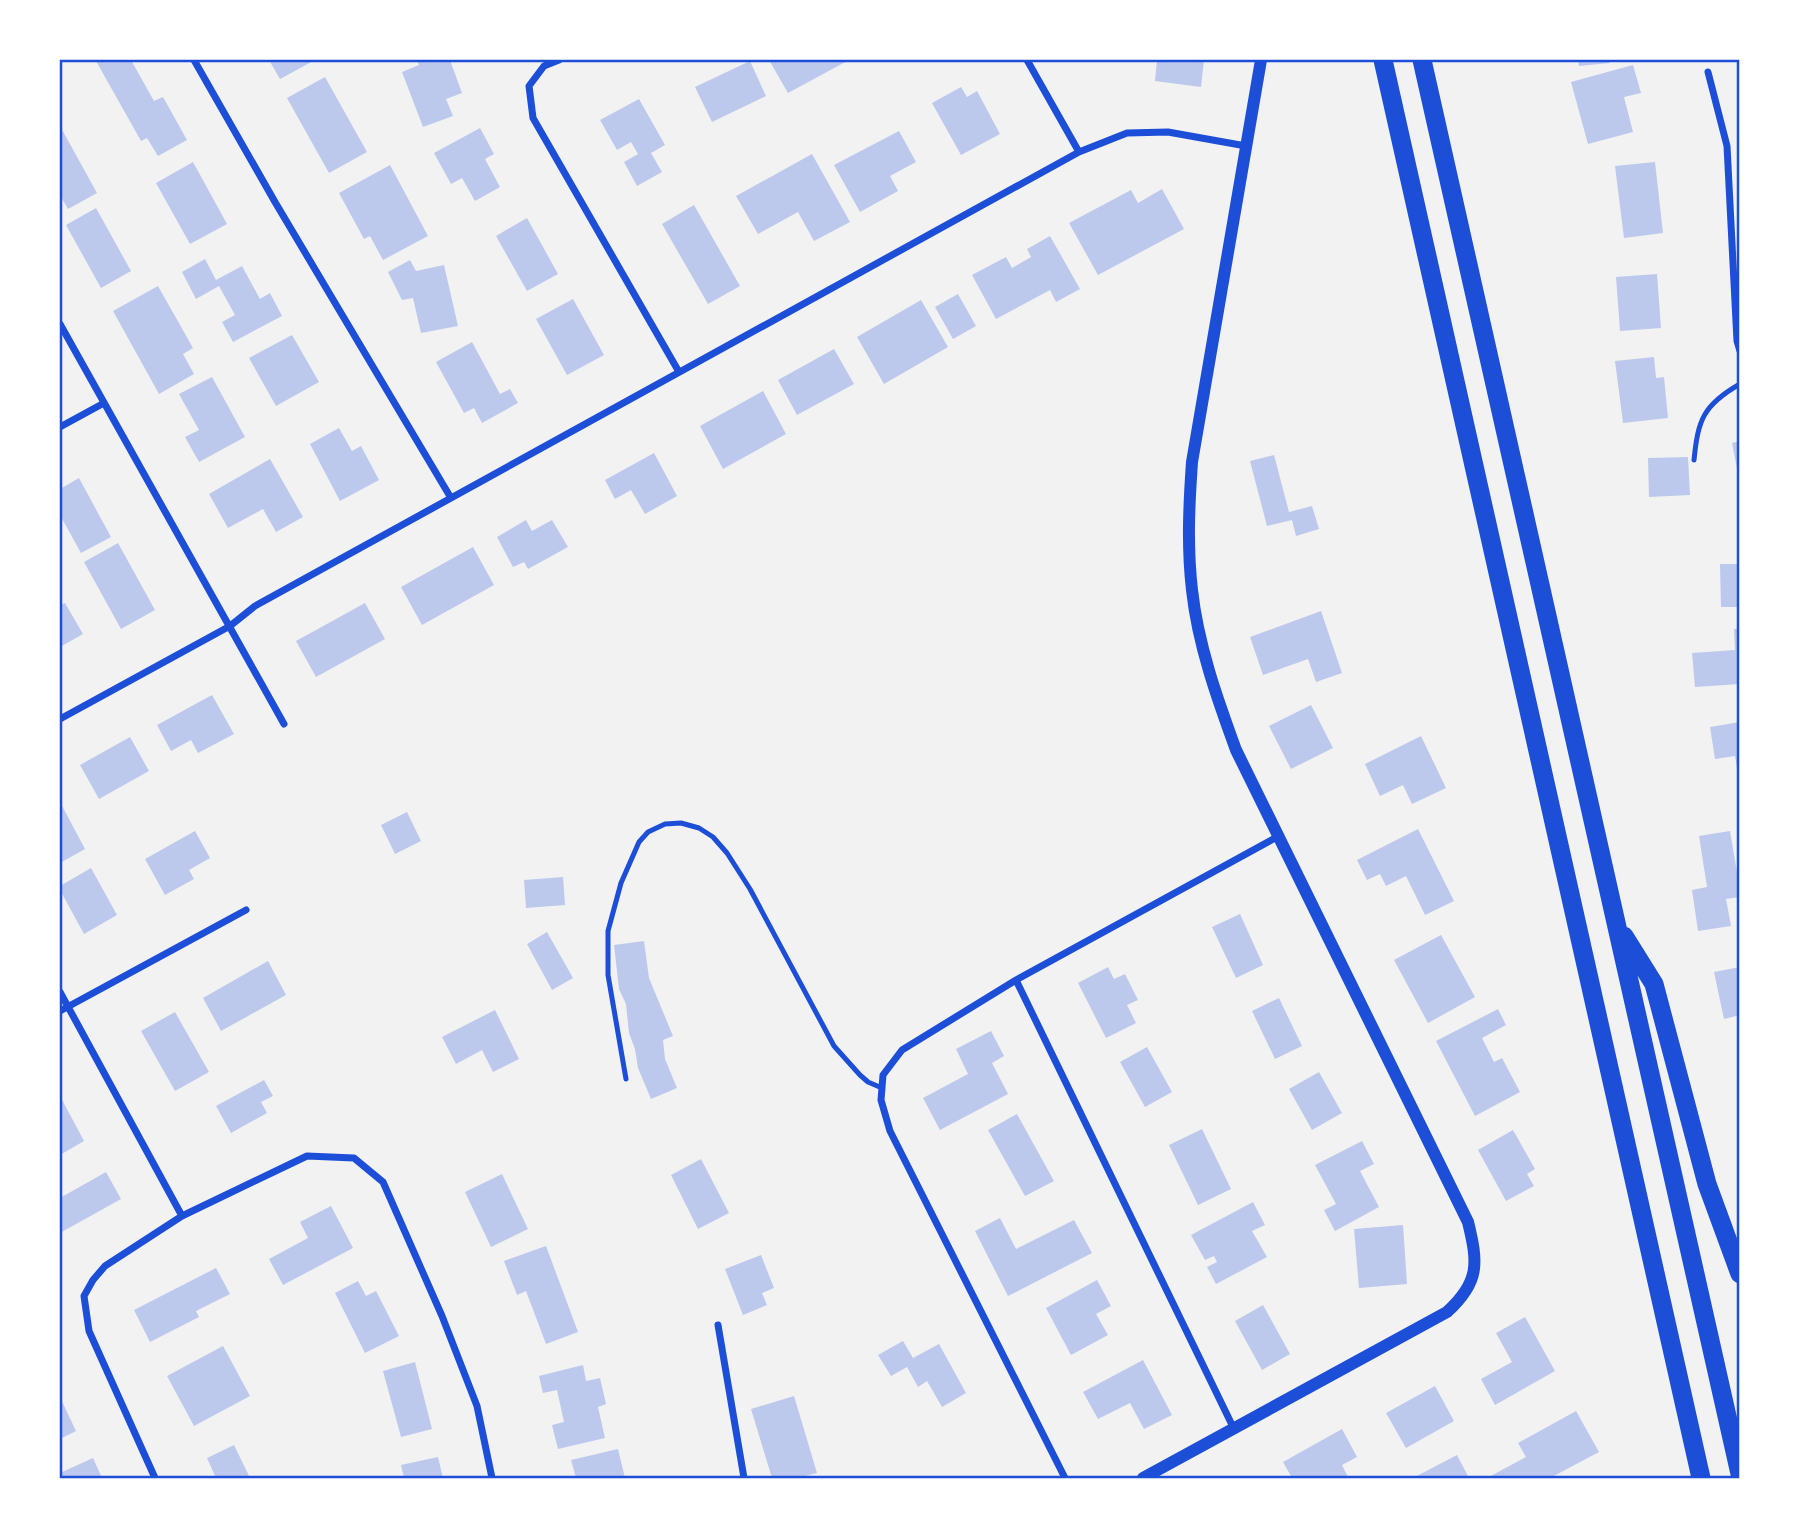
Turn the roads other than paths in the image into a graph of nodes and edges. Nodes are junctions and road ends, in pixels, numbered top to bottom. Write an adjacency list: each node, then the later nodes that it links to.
1 (194, 60): 17 (street)
2 (559, 60): 12 (street)
3 (1027, 60): 9 (street)
4 (1261, 60): 8 (street)
5 (1383, 60): 40 (highway)
6 (1422, 60): 23 (highway)
7 (1708, 72): 11 (street)
8 (1246, 146): 9 (street); 21 (street)
9 (1079, 152): 12 (street)
10 (60, 324): 14 (street)
11 (1740, 351)
12 (679, 372): 17 (street)
13 (1740, 384): 16 (lane)
14 (104, 402): 15 (street); 18 (street)
15 (60, 427)
16 (1694, 460)
17 (451, 498): 18 (street)
18 (230, 626): 19 (street); 20 (street)
19 (60, 719)
20 (284, 724)
21 (1277, 837): 24 (street); 33 (street)
22 (246, 910): 26 (street)
23 (1616, 924): 31 (highway); 34 (highway)
24 (1016, 980): 29 (street); 33 (street)
25 (60, 992): 26 (street)
26 (68, 1006): 27 (street); 30 (street)
27 (60, 1011)
28 (626, 1079): 29 (lane)
29 (882, 1088): 38 (street)
30 (182, 1216): 35 (street); 36 (street)
31 (1740, 1274)
32 (718, 1325): 37 (street)
33 (1234, 1429): 39 (street)
34 (1740, 1474)
35 (155, 1479)
36 (492, 1479)
37 (744, 1479)
38 (1065, 1479)
39 (1143, 1479)
40 (1701, 1479)

